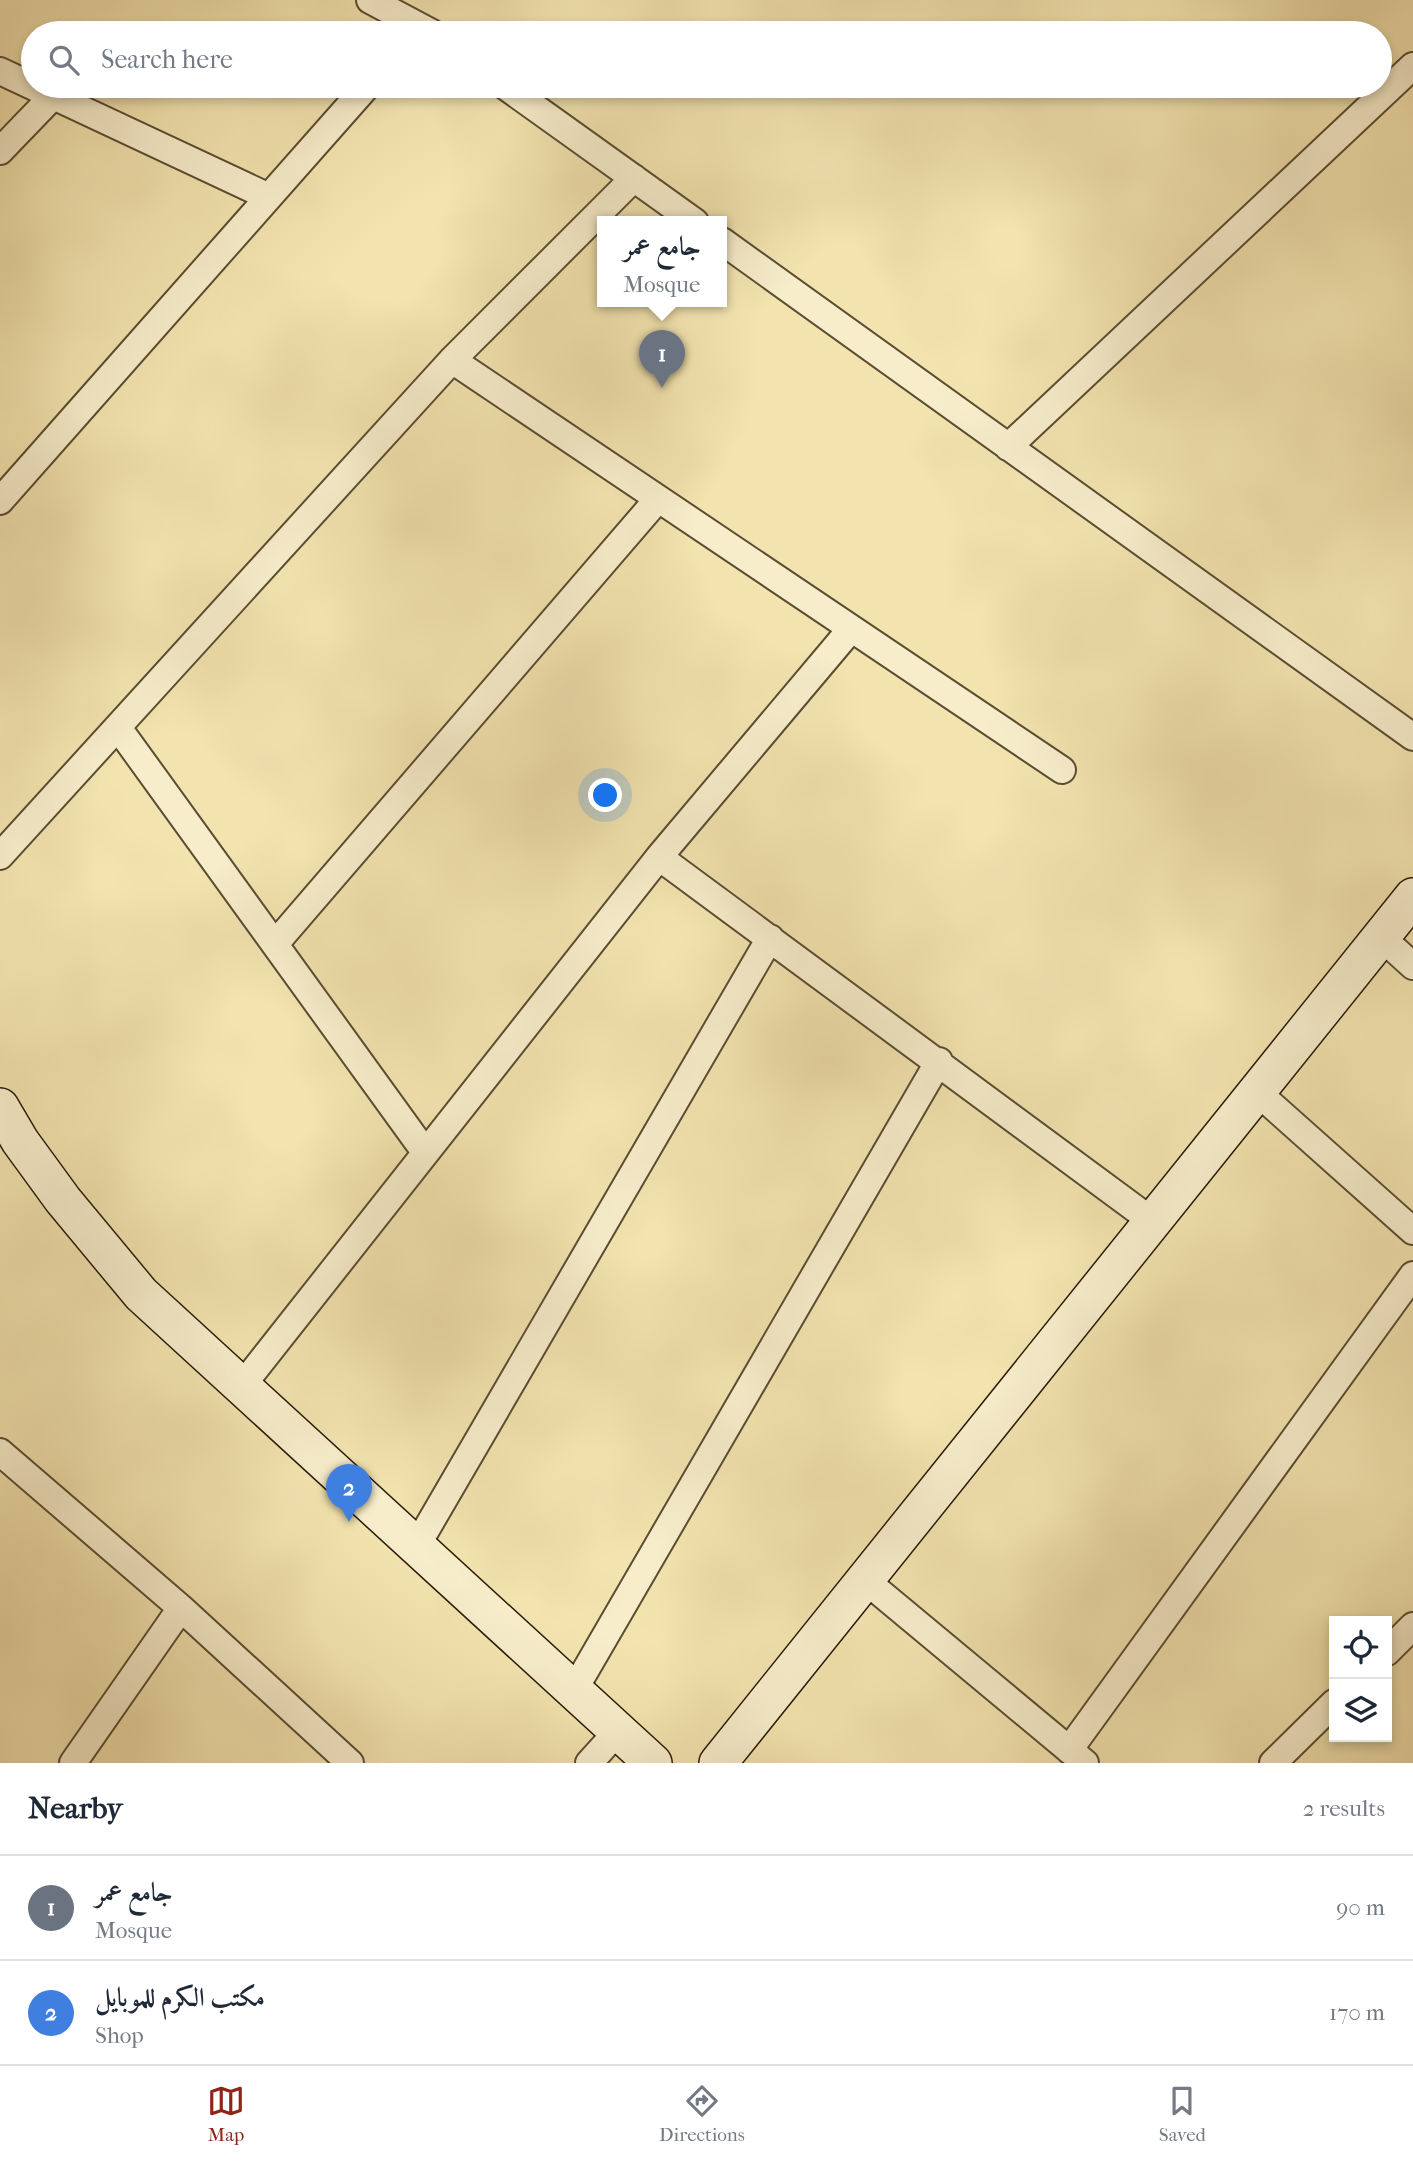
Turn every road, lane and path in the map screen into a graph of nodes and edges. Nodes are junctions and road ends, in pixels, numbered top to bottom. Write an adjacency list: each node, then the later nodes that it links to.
1 (374, 1): 2 (street)
2 (406, 21)
3 (1413, 66): 6 (street)
4 (0, 71): 5 (street)
5 (21, 81)
6 (1392, 86)
7 (51, 98): 12 (street)
8 (57, 98): 14 (street)
9 (356, 98): 14 (street)
10 (522, 98): 13 (street)
11 (1379, 98): 18 (street)
12 (0, 151)
13 (634, 178): 15 (street); 17 (street)
14 (269, 197): 20 (street)
15 (687, 216)
16 (727, 245): 18 (street)
17 (452, 360): 19 (street); 22 (street)
18 (1008, 447): 23 (street)
19 (658, 499): 21 (street); 30 (street)
20 (0, 501)
21 (851, 629): 24 (street); 26 (street)
22 (118, 729): 25 (street); 30 (street)
23 (1413, 737)
24 (1062, 770)
25 (0, 856)
26 (659, 857): 29 (street); 35 (street)
27 (1413, 897): 28 (street)
28 (1381, 937): 31 (street); 33 (street)
29 (769, 939): 32 (street); 41 (street)
30 (275, 944): 35 (street)
31 (1413, 966)
32 (939, 1061): 36 (street); 46 (street)
33 (1256, 1091): 36 (street); 37 (street)
34 (0, 1107): 39 (street)
35 (425, 1152): 39 (street)
36 (1152, 1221): 42 (street)
37 (1413, 1231)
38 (1413, 1275): 49 (street)
39 (241, 1387): 41 (street)
40 (0, 1452): 43 (street)
41 (416, 1547): 46 (street)
42 (864, 1580): 49 (street); 54 (street)
43 (181, 1608): 50 (street); 51 (street)
44 (1413, 1626): 45 (street)
45 (1392, 1647)
46 (573, 1690): 48 (street)
47 (1329, 1708): 55 (street)
48 (618, 1731): 52 (street); 53 (street)
49 (1077, 1756)
50 (341, 1760)
51 (73, 1763)
52 (589, 1763)
53 (653, 1763)
54 (718, 1763)
55 (1273, 1763)

